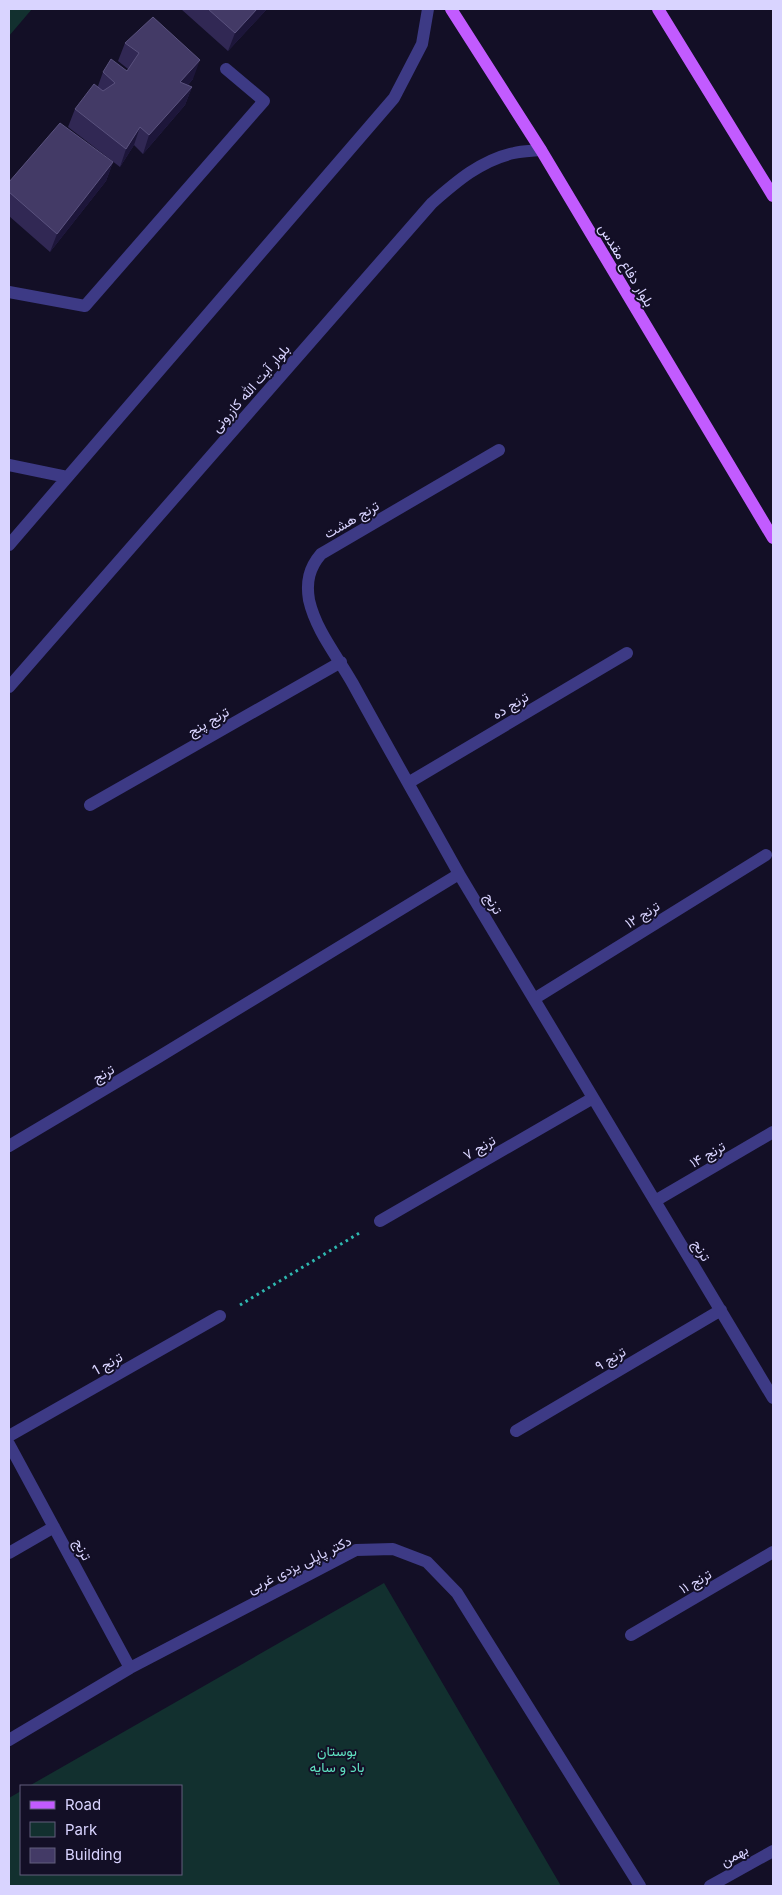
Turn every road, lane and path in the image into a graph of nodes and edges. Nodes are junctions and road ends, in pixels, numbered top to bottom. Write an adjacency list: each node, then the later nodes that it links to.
1 (428, 9): 10 (street)
2 (451, 9): 5 (main road, بلوار دفاع مقدس)
3 (658, 9): 6 (main road)
4 (226, 69): 7 (street)
5 (541, 150): 11 (main road, بلوار دفاع مقدس); 15 (street, بلوار آیت الله کازرونی)
6 (773, 196)
7 (9, 292)
8 (499, 450): 14 (street, ترنج هشت)
9 (9, 465): 10 (street)
10 (67, 477): 12 (street)
11 (773, 538)
12 (9, 545)
13 (627, 653): 16 (street, ترنج ده)
14 (341, 662): 16 (street, ترنج هشت); 17 (street, ترنج پنج)
15 (9, 687)
16 (408, 783): 19 (street, ترنج هشت)
17 (90, 805)
18 (766, 855): 20 (street, ترنج ۱۲)
19 (459, 874): 20 (street, ترنج); 23 (street, ترنج)
20 (534, 999): 21 (street, ترنج)
21 (593, 1098): 24 (street, ترنج); 25 (street, ترنج ۷)
22 (773, 1132): 24 (street, ترنج ۱۴)
23 (9, 1146)
24 (655, 1201): 26 (street, ترنج)
25 (380, 1221): 27 (path)
26 (721, 1310): 28 (street, ترنج); 29 (street, ترنج ۹)
27 (220, 1316): 30 (street, ترنج 1)
28 (773, 1398)
29 (516, 1431)
30 (9, 1436)
31 (9, 1444): 32 (street, ترنج)
32 (54, 1527): 34 (street); 36 (street, ترنج)
33 (773, 1552): 35 (street, ترنج ۱۱)
34 (9, 1553)
35 (631, 1635)
36 (130, 1668): 37 (street, دکتر پاپلی یزدی غربی); 39 (street, دکتر پاپلی یزدی غربی)
37 (9, 1740)
38 (773, 1850): 40 (street, بهمن)
39 (640, 1886)
40 (710, 1886)

